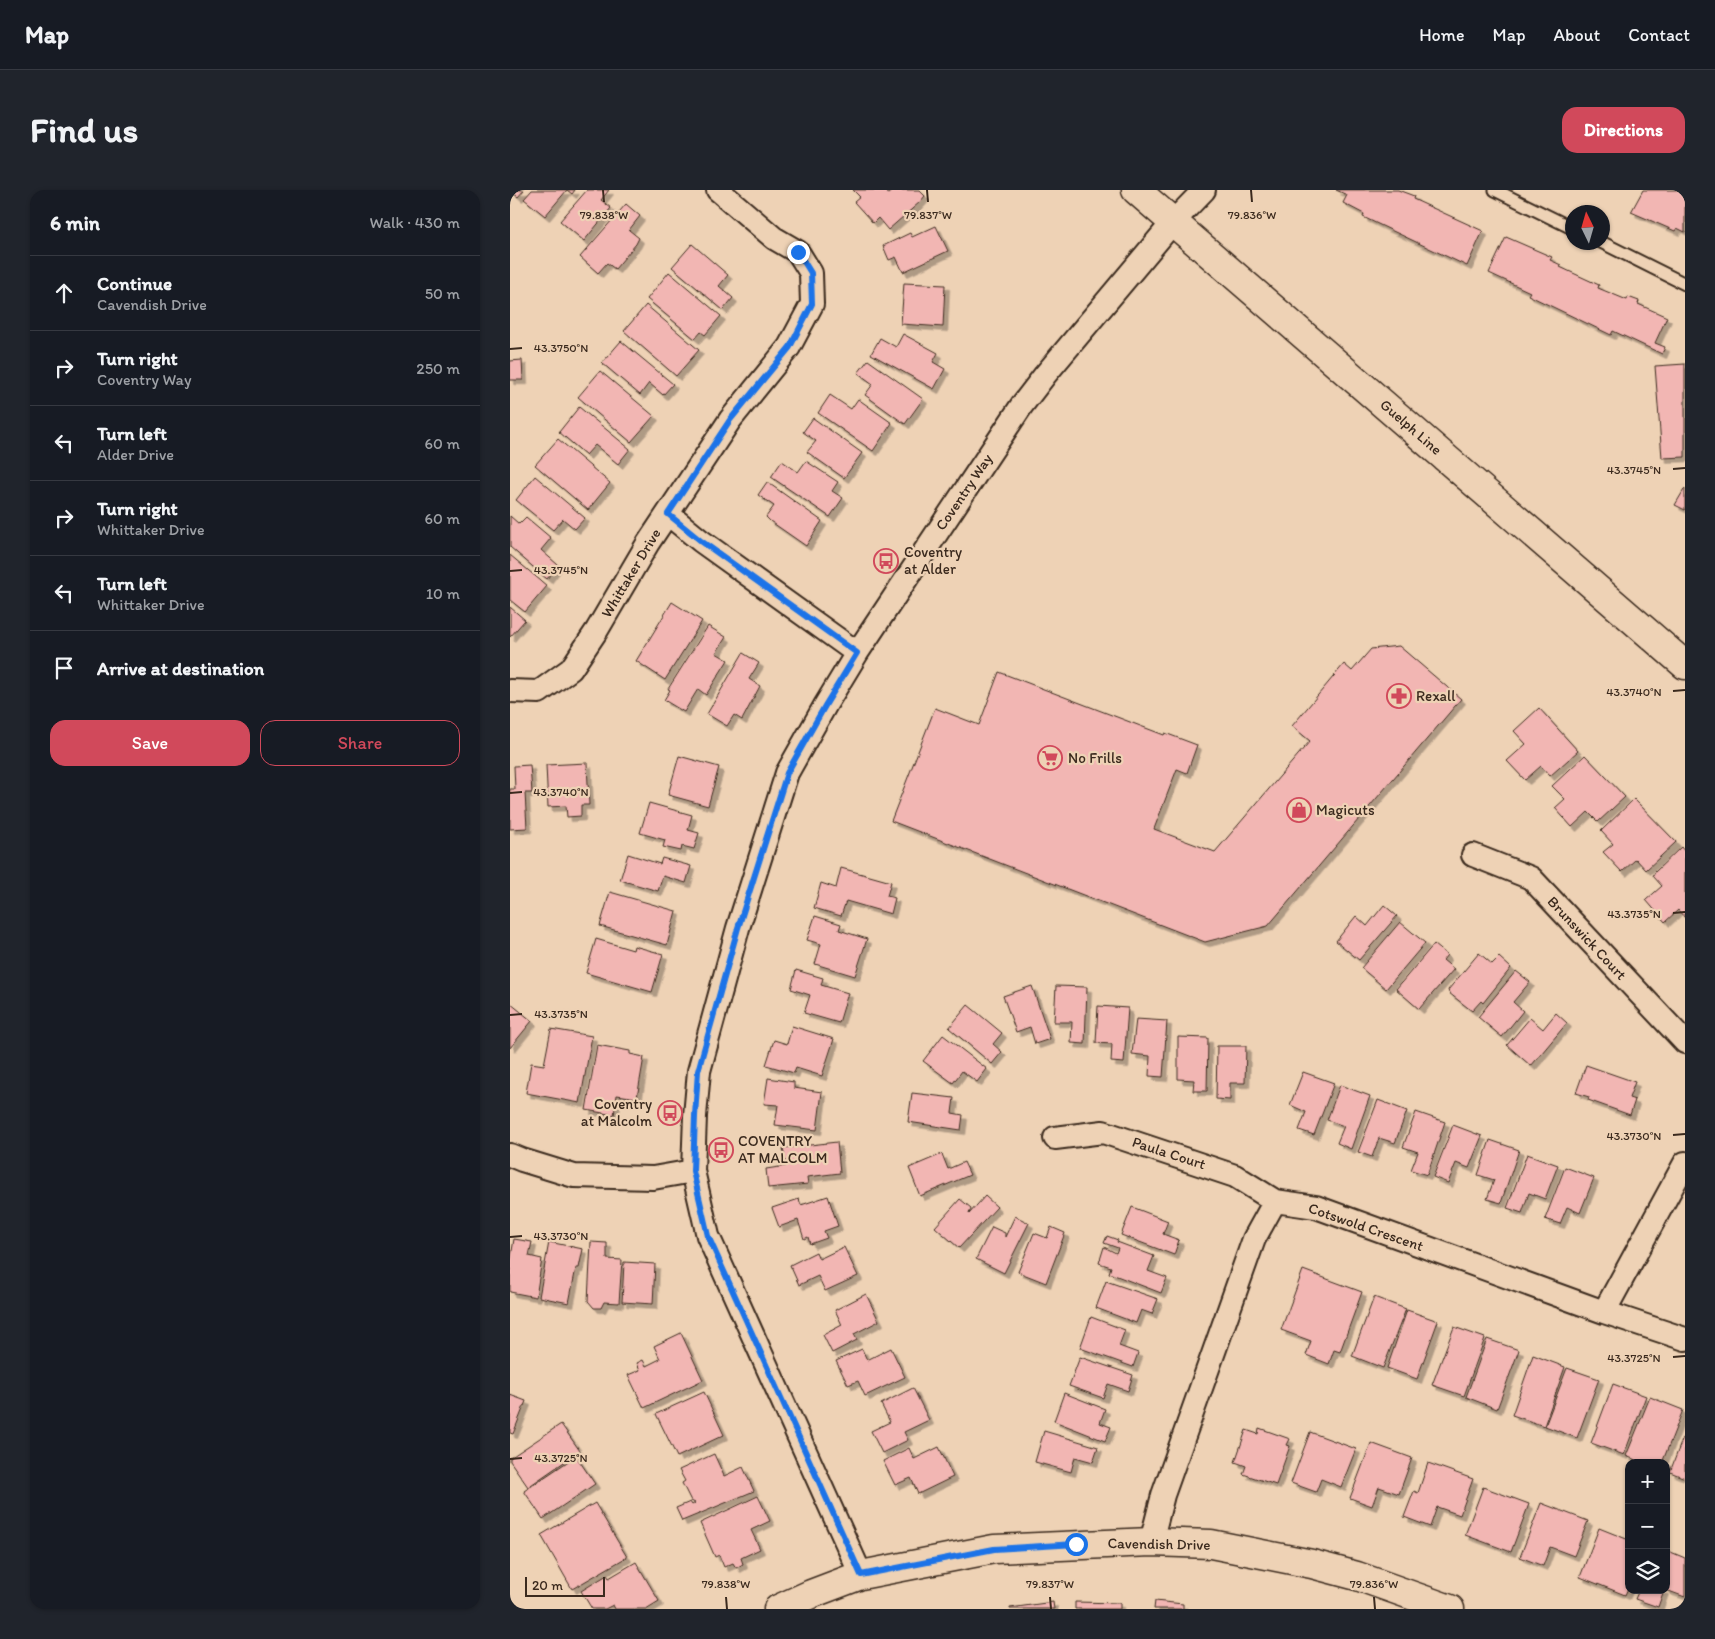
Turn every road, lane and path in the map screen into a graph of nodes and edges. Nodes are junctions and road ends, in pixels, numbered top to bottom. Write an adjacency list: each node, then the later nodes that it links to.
1 (718, 190): 9 (street, Whittaker Drive)
2 (1136, 190): 5 (main road, Guelph Line)
3 (1204, 190): 5 (street, Coventry Way)
4 (1495, 190): 6 (lane)
5 (1174, 221): 10 (street, Coventry Way); 11 (main road, Guelph Line)
6 (1565, 225)
7 (1610, 246): 8 (lane)
8 (1685, 284)
9 (668, 514): 10 (street); 12 (street, Whittaker Drive)
10 (857, 653): 18 (street, Coventry Way)
11 (1685, 665)
12 (510, 690)
13 (1473, 855): 14 (street, Brunswick Court)
14 (1685, 1042)
15 (1055, 1138): 19 (street, Paula Court)
16 (510, 1155): 18 (street)
17 (1685, 1163): 20 (street)
18 (693, 1171): 23 (street, Coventry Way)
19 (1275, 1201): 20 (street, Cotswold Crescent); 22 (street)
20 (1604, 1312): 21 (street, Cotswold Crescent)
21 (1685, 1339)
22 (1152, 1542): 23 (main road, Cavendish Drive); 25 (main road, Cavendish Drive)
23 (861, 1575): 24 (main road, Cavendish Drive)
24 (778, 1609)
25 (1450, 1609)

